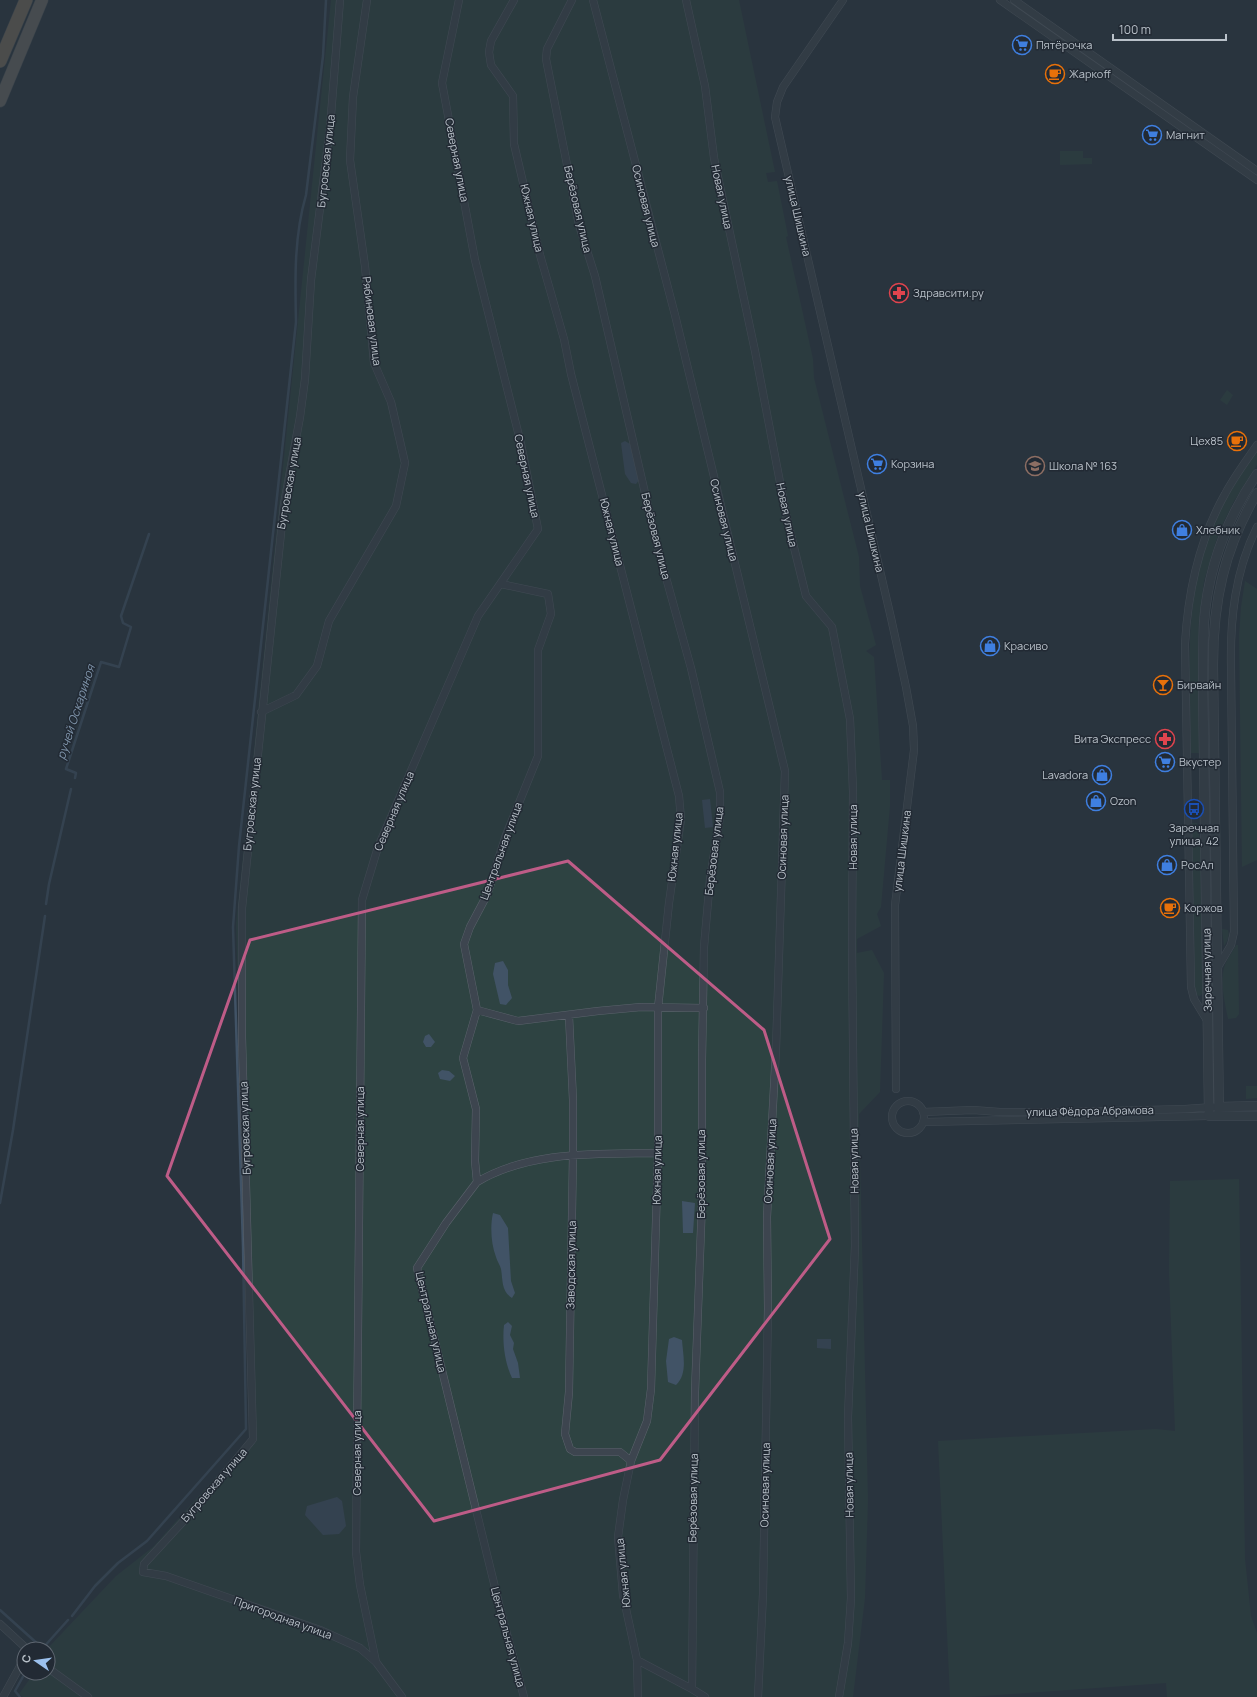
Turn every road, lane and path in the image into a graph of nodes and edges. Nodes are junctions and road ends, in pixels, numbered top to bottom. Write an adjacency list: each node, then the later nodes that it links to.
1 (26, 0): 13 (highway)
2 (42, 0): 14 (highway)
3 (340, 0): 22 (street, Бугровская улица)
4 (367, 0): 22 (street, Рябиновая улица)
5 (459, 0): 21 (street, Северная улица)
6 (514, 0): 24 (street, Южная улица)
7 (572, 0): 25 (street, Берёзовая улица)
8 (593, 0): 55 (street, Осиновая улица)
9 (686, 0): 56 (street, Новая улица)
10 (842, 0): 29 (street, улица Шишкина)
11 (1000, 0): 16 (street)
12 (1014, 0): 15 (street)
13 (0, 61)
14 (0, 101)
15 (1257, 171)
16 (1257, 180)
17 (1257, 445): 28 (street)
18 (1257, 474): 28 (street, Заречная улица)
19 (1257, 493): 23 (street, Заречная улица)
20 (1257, 527): 23 (street)
21 (501, 584): 26 (street, Центральная улица); 45 (street, Северная улица)
22 (261, 712): 41 (street, Бугровская улица)
23 (1218, 967): 32 (street, Заречная улица)
24 (658, 1008): 25 (street); 27 (street); 37 (street, Южная улица)
25 (704, 1008): 48 (street, Берёзовая улица)
26 (477, 1010): 27 (street); 39 (street, Центральная улица)
27 (569, 1016): 38 (street, Заводская улица)
28 (1208, 1022): 31 (street, Заречная улица)
29 (896, 1089)
30 (1257, 1106): 32 (street, улица Фёдора Абрамова)
31 (1209, 1107): 32 (street, улица Фёдора Абрамова); 33 (street, улица Фёдора Абрамова); 34 (street, Заречная улица)
32 (1219, 1111): 34 (street, улица Фёдора Абрамова); 35 (street, улица Фёдора Абрамова)
33 (923, 1112): 36 (street); 36 (street)
34 (1209, 1116): 36 (street, улица Фёдора Абрамова)
35 (1257, 1116)
36 (924, 1122)
37 (658, 1153): 38 (street); 40 (street, Южная улица)
38 (573, 1154): 39 (street); 40 (street, Заводская улица)
39 (477, 1182): 52 (street, Центральная улица)
40 (631, 1461): 44 (street, Южная улица)
41 (143, 1572): 45 (street, Пригородная улица)
42 (0, 1624): 43 (street)
43 (18, 1641)
44 (637, 1660): 48 (street); 53 (street, Южная улица)
45 (376, 1662): 51 (street, Пригородная улица)
46 (16, 1673): 49 (street)
47 (56, 1674): 50 (street)
48 (692, 1689): 54 (street)
49 (3, 1697)
50 (88, 1697)
51 (402, 1697)
52 (524, 1697)
53 (638, 1697)
54 (704, 1697)
55 (758, 1697)
56 (839, 1697)

